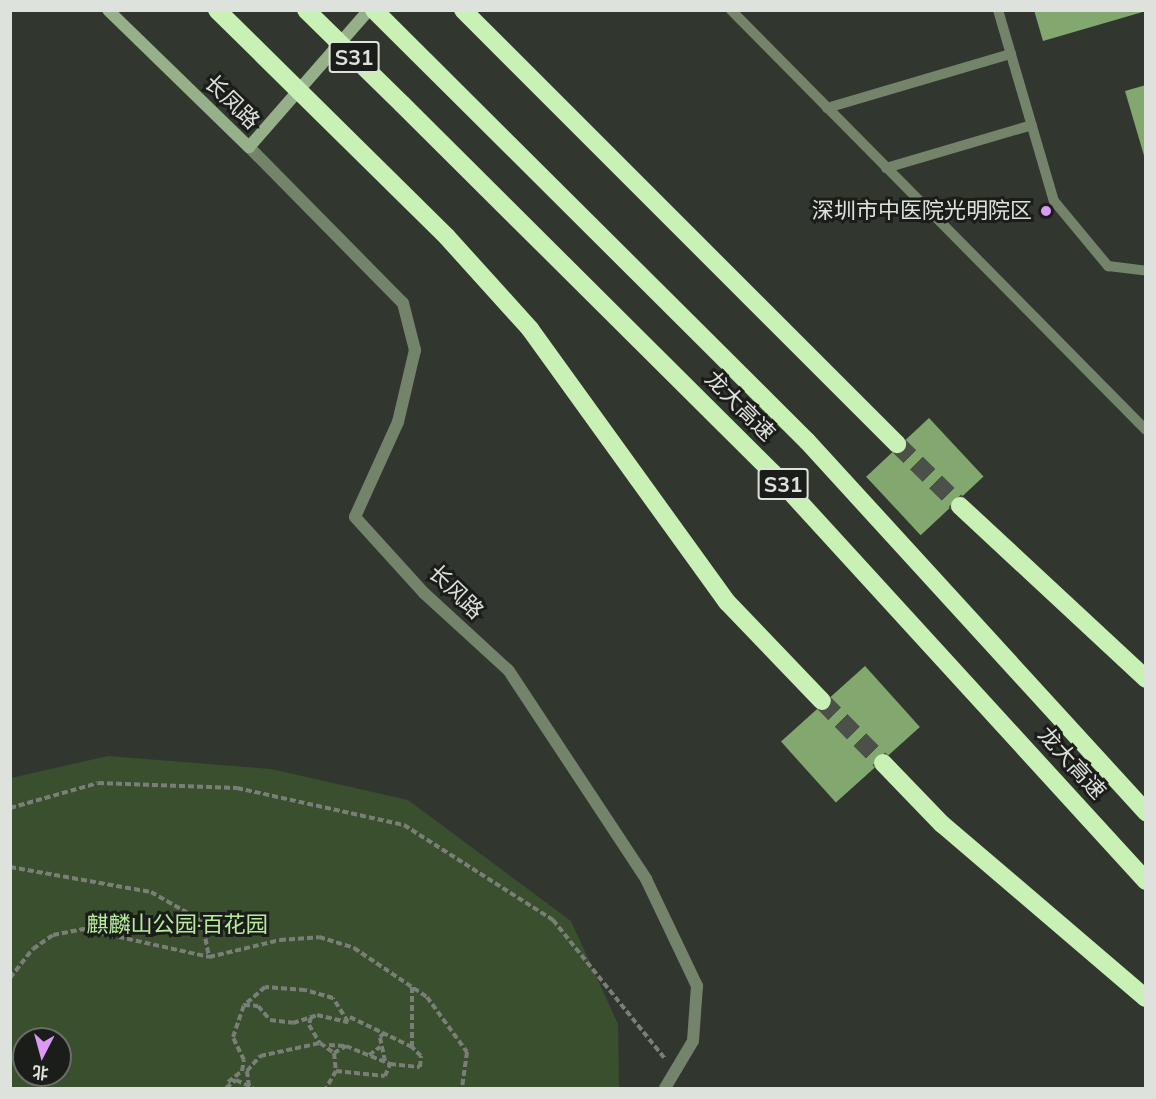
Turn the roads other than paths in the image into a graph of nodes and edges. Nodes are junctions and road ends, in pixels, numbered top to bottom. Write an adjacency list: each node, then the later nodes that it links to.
1 (108, 10): 12 (main road, 长凤路)
2 (217, 10): 19 (highway, bridge)
3 (306, 10): 22 (highway, 龙大高速 / S31, bridge)
4 (369, 10): 12 (main road, 长凤路)
5 (374, 10): 21 (highway, 龙大高速 / S31)
6 (463, 10): 16 (highway)
7 (731, 10): 10 (lane)
8 (998, 10): 9 (lane)
9 (1011, 54): 10 (lane); 11 (lane)
10 (827, 108): 13 (lane)
11 (1032, 125): 13 (lane); 14 (lane)
12 (249, 147): 24 (street, 长风路)
13 (886, 168): 15 (lane)
14 (1146, 271)
15 (1146, 430)
16 (897, 444)
17 (960, 506): 18 (highway)
18 (1146, 679)
19 (822, 701)
20 (883, 763): 23 (highway)
21 (1146, 812)
22 (1146, 881)
23 (1146, 998)
24 (665, 1089)

